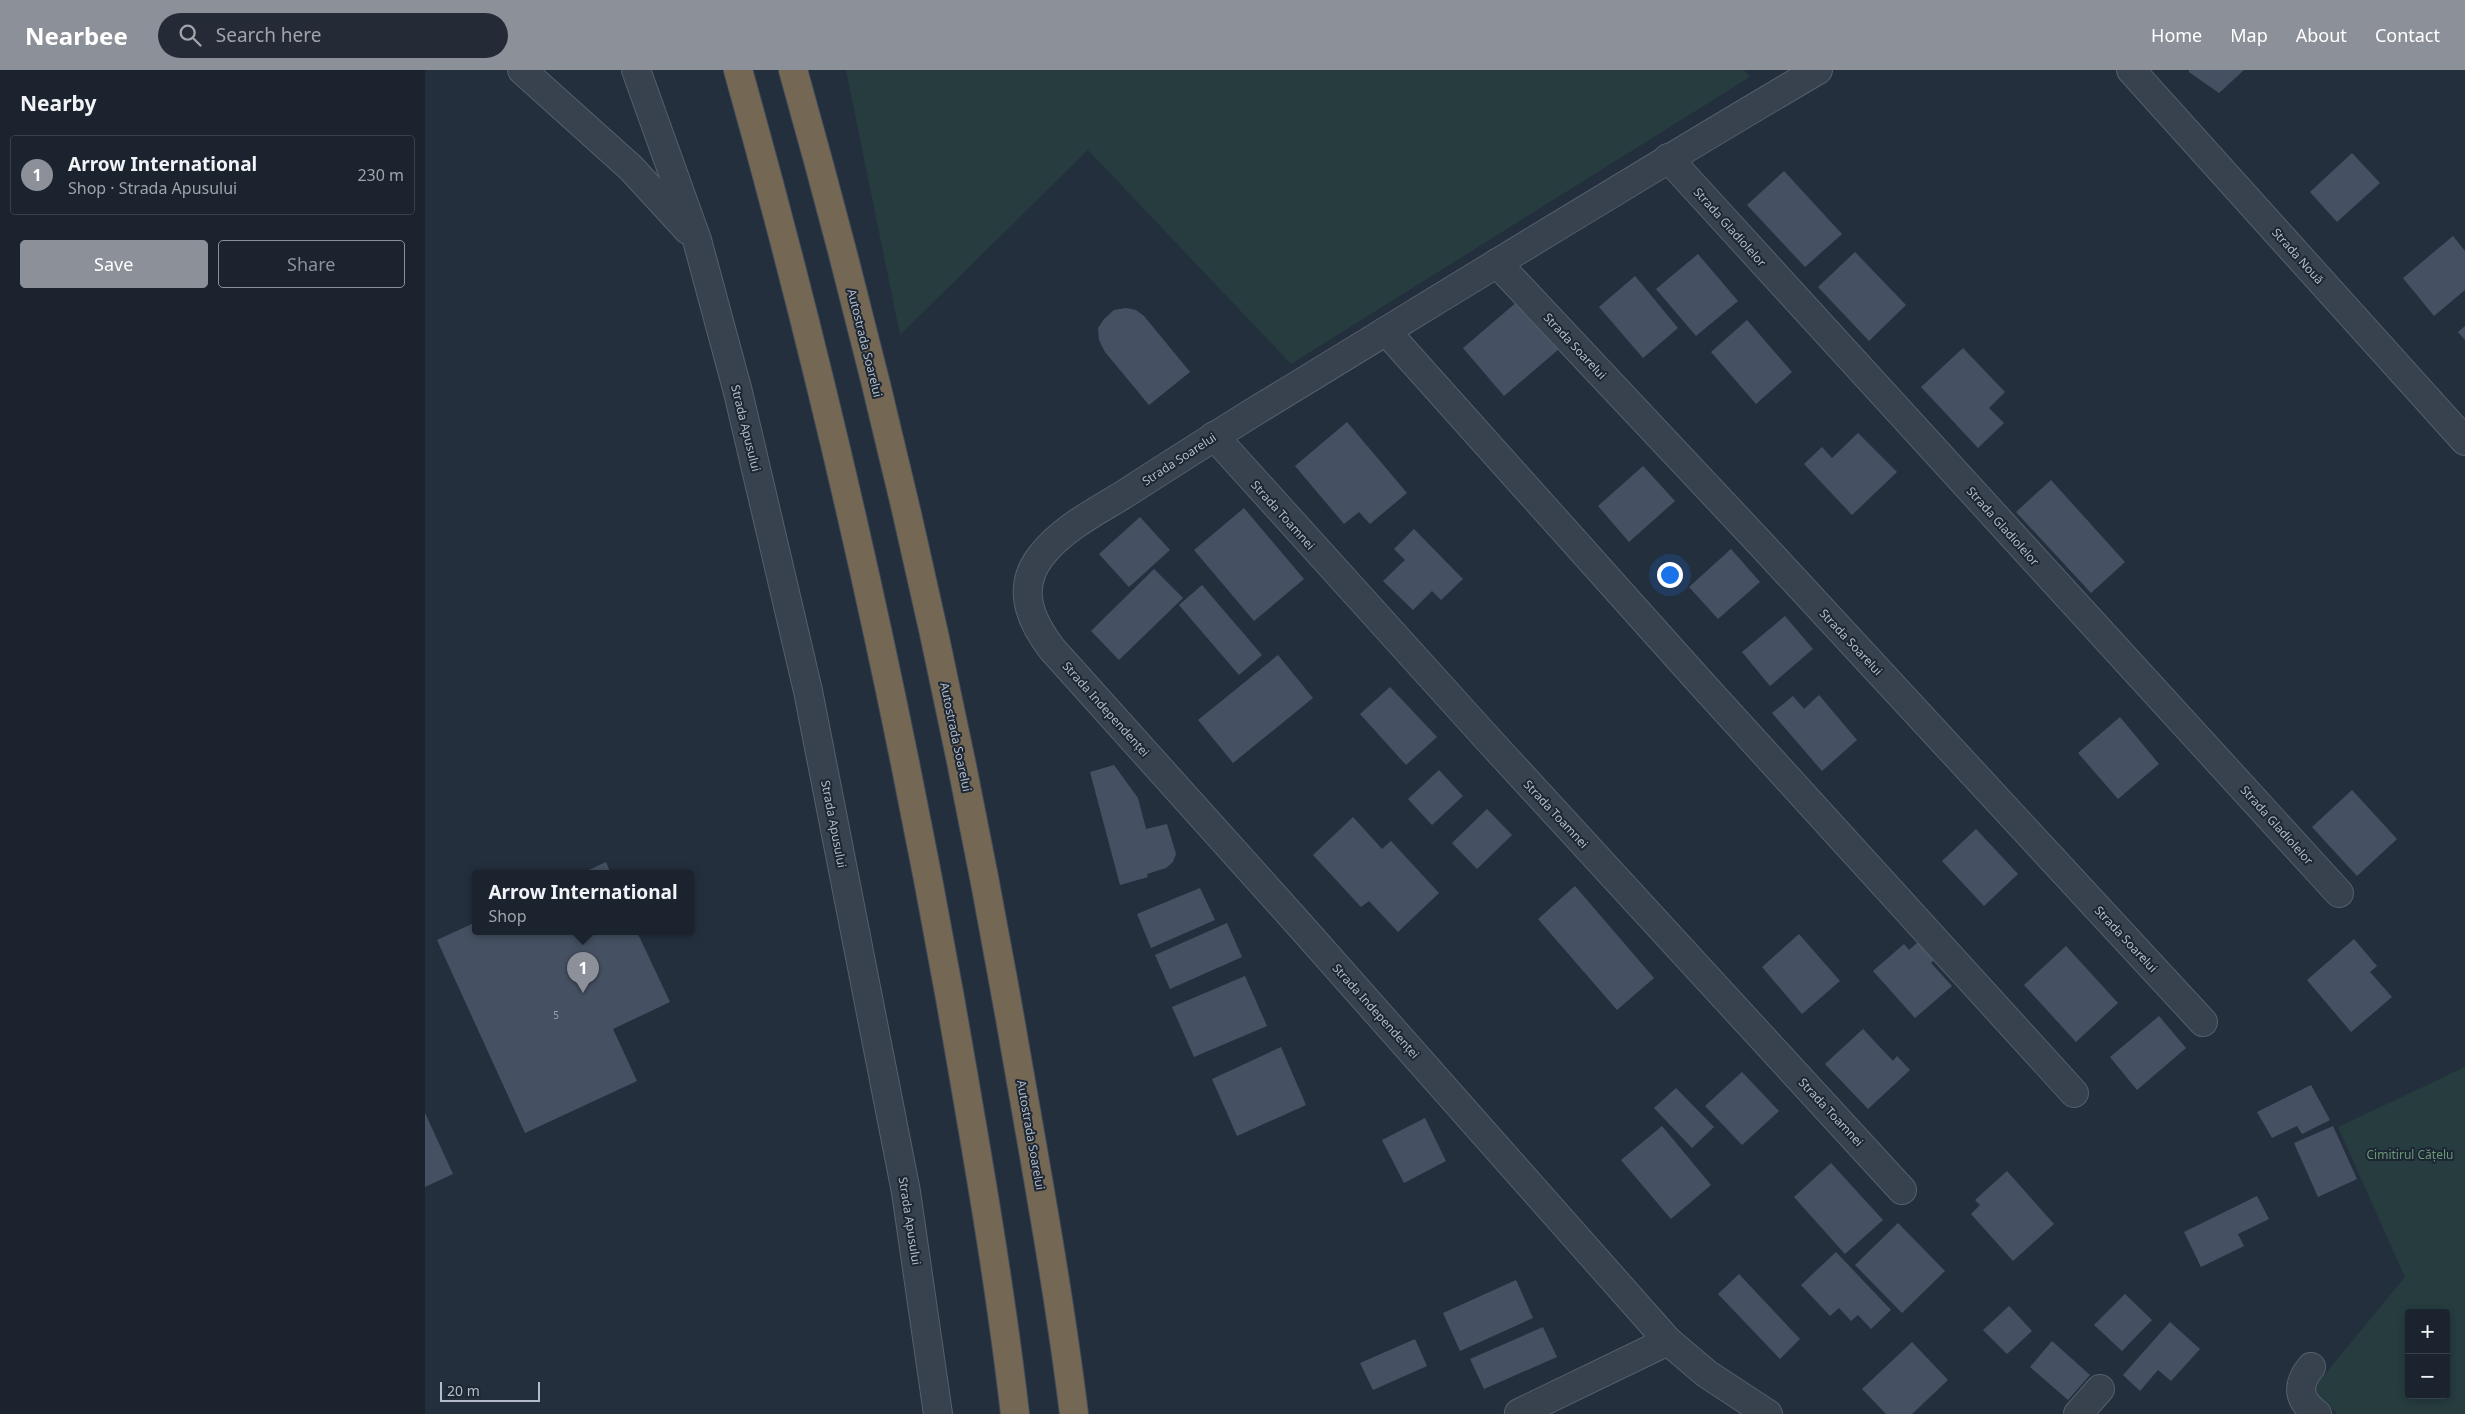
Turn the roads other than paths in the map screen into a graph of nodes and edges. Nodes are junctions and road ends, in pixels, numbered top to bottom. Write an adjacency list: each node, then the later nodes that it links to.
1 (522, 70): 8 (street, Strada Apusului)
2 (636, 70): 8 (street, Strada Apusului)
3 (738, 70): 23 (highway)
4 (793, 70): 24 (highway, Autostrada Soarelui)
5 (1818, 70): 7 (street, Strada Soarelui)
6 (2131, 70): 12 (street, Strada Nouă)
7 (1668, 158): 9 (street, Strada Soarelui); 14 (street, Strada Gladiolelor)
8 (697, 240): 22 (street, Strada Apusului)
9 (1497, 263): 10 (street, Strada Soarelui); 15 (street, Strada Soarelui)
10 (1386, 331): 11 (street, Strada Soarelui); 16 (street)
11 (1214, 436): 13 (street, Strada Soarelui); 17 (street, Strada Toamnei)
12 (2465, 441)
13 (1029, 577): 18 (street, Strada Independenței)
14 (2339, 893)
15 (2203, 1022)
16 (2074, 1093)
17 (1902, 1190)
18 (1668, 1340): 21 (street); 25 (street, Strada Independenței)
19 (2311, 1367): 27 (street)
20 (2100, 1390): 26 (street)
21 (1519, 1413)
22 (938, 1414)
23 (1015, 1414)
24 (1074, 1414)
25 (1768, 1414)
26 (2078, 1414)
27 (2317, 1414)

